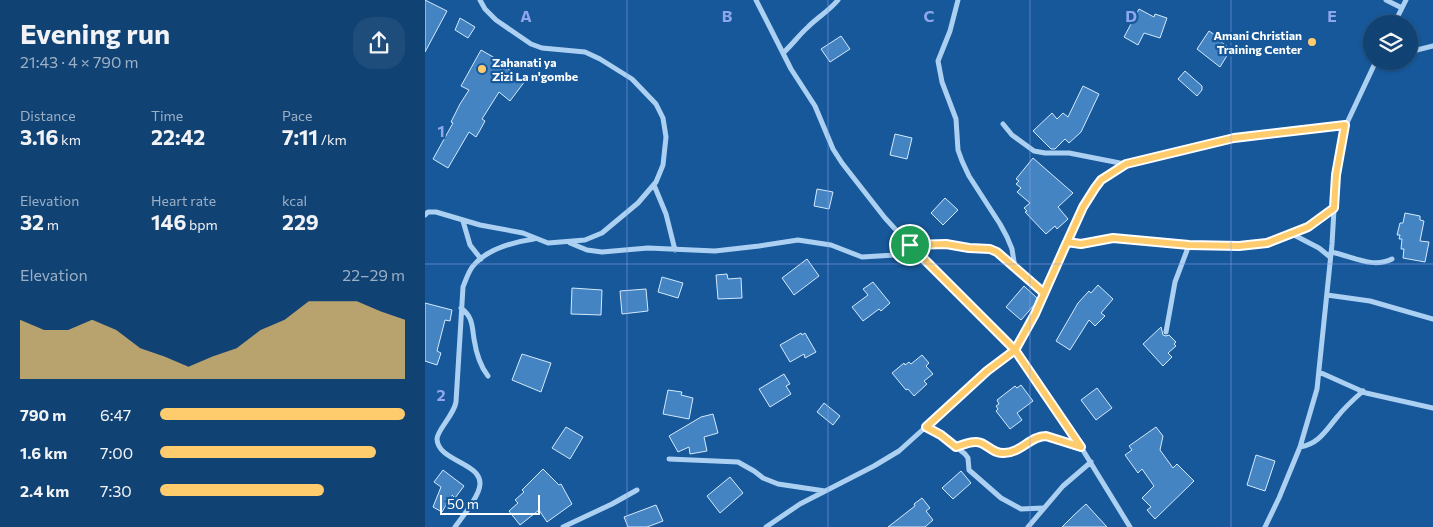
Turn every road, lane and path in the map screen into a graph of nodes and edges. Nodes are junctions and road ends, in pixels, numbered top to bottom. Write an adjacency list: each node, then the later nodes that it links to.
1 (480, 0): 16 (street)
2 (756, 0): 11 (street)
3 (838, 0): 11 (street)
4 (958, 0): 31 (street)
5 (1386, 0): 7 (street)
6 (1406, 0): 7 (street)
7 (1402, 8): 8 (street)
8 (1398, 15)
9 (1433, 46): 10 (street)
10 (1418, 50)
11 (783, 53): 24 (street)
12 (1372, 70): 14 (street)
13 (1003, 124): 15 (street)
14 (1345, 125): 15 (street); 17 (street)
15 (1125, 164): 23 (street)
16 (654, 185): 22 (street); 26 (street)
17 (1334, 208): 20 (street); 28 (street)
18 (425, 215): 19 (street)
19 (463, 221): 21 (street); 29 (street)
20 (1293, 234): 25 (street); 28 (street)
21 (535, 239): 22 (street); 29 (street)
22 (568, 242): 26 (street)
23 (1067, 242): 25 (street); 32 (street)
24 (910, 245): 27 (street); 31 (street)
25 (1189, 245): 36 (street)
26 (675, 250): 27 (street)
27 (916, 251): 37 (street)
28 (1330, 255): 30 (street); 33 (street)
29 (481, 259): 34 (street)
30 (1392, 259)
31 (1015, 268): 32 (street)
32 (1044, 293): 37 (street)
33 (1327, 294): 35 (street); 38 (street)
34 (461, 308): 39 (street); 51 (street)
35 (1433, 318)
36 (1166, 332)
37 (1015, 350): 42 (street); 44 (street)
38 (1319, 372): 40 (street); 45 (street)
39 (488, 376)
40 (1363, 391): 41 (street); 45 (street)
41 (1433, 408)
42 (926, 427): 43 (street); 49 (street)
43 (956, 447): 44 (street); 50 (street)
44 (1081, 447): 47 (street)
45 (1300, 447): 56 (street)
46 (669, 459): 49 (street)
47 (1091, 462): 50 (street); 55 (street)
48 (637, 490): 52 (street)
49 (825, 491): 53 (street)
50 (1043, 508): 54 (street)
51 (455, 527)
52 (563, 527)
53 (765, 527)
54 (1028, 527)
55 (1130, 527)
56 (1266, 527)

